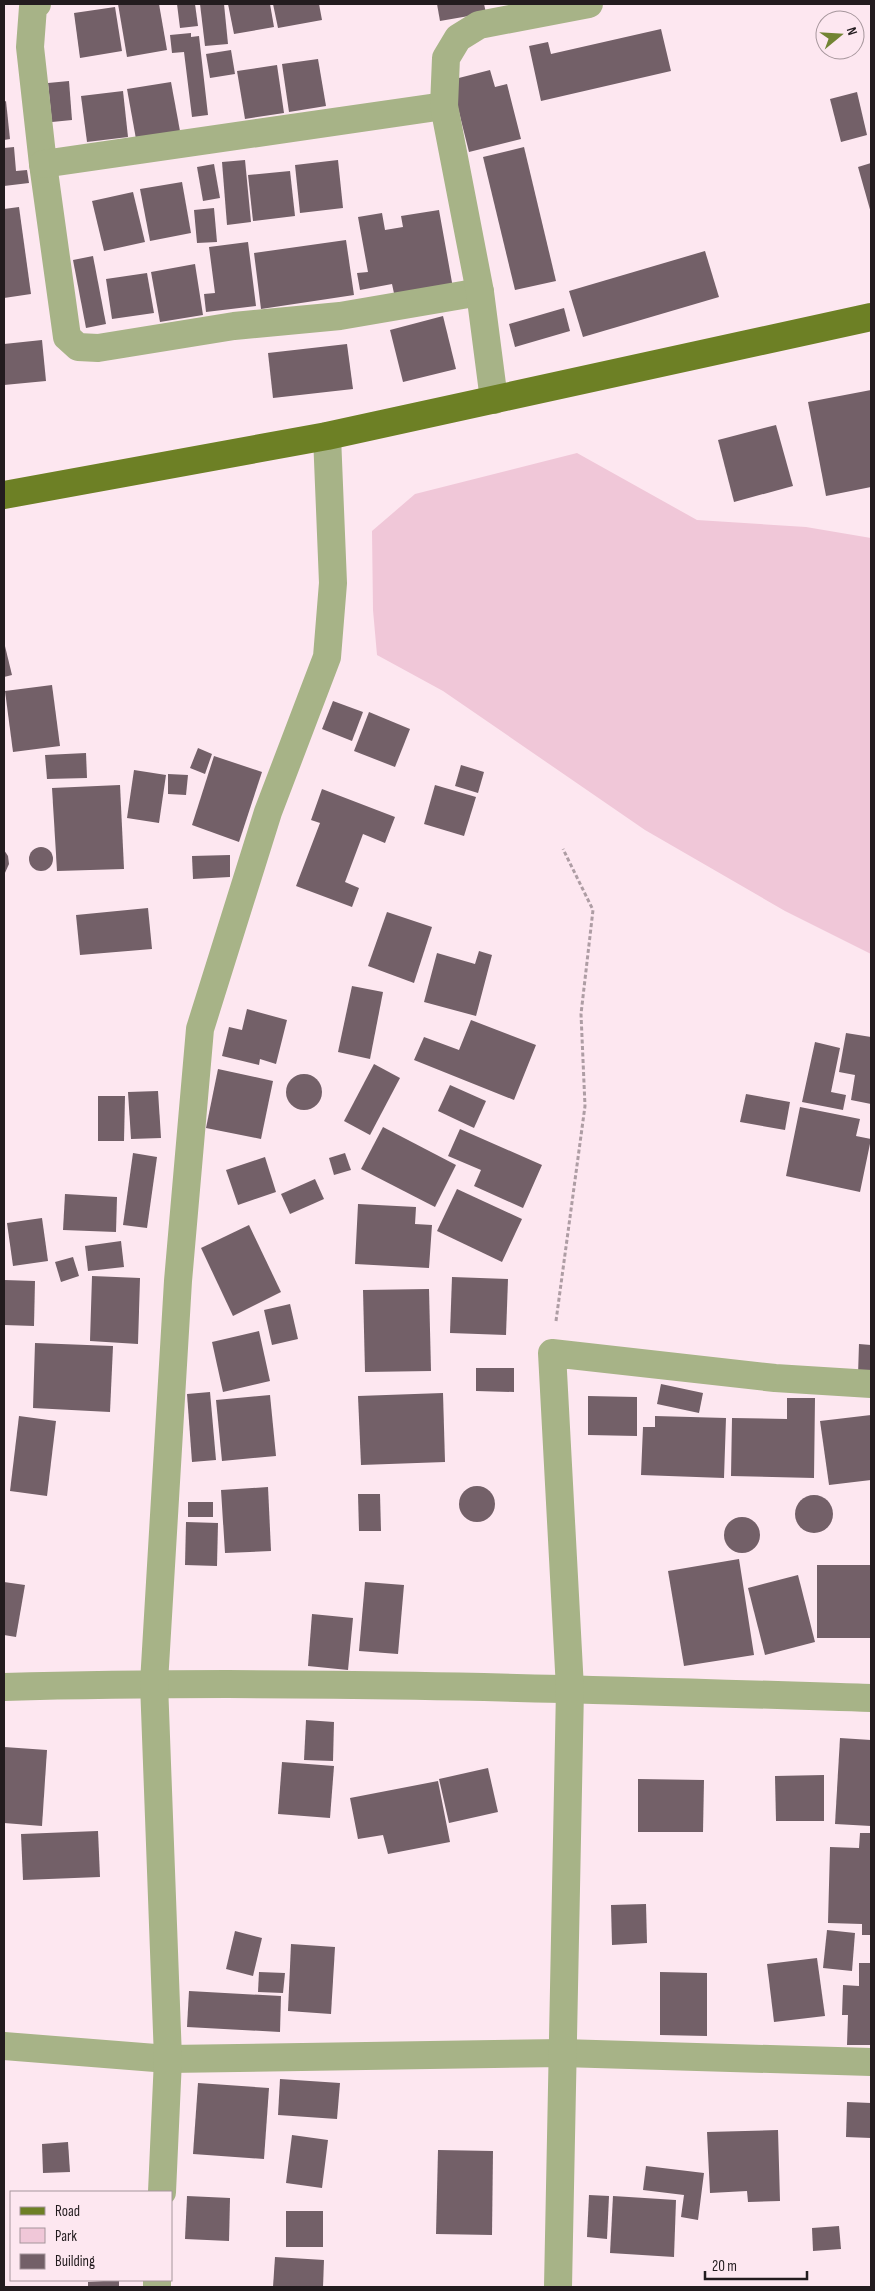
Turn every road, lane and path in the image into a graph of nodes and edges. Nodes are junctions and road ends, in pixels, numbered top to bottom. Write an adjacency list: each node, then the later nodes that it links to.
1 (37, 4): 4 (street)
2 (589, 4): 3 (street)
3 (444, 106): 4 (street); 5 (street)
4 (43, 164): 5 (street)
5 (480, 292): 7 (street)
6 (871, 317): 7 (main road)
7 (494, 400): 8 (main road)
8 (327, 436): 9 (main road); 13 (street)
9 (4, 494)
10 (564, 849): 11 (path)
11 (552, 1354): 12 (street); 15 (street)
12 (871, 1384)
13 (154, 1683): 14 (street); 15 (street); 19 (street)
14 (4, 1687)
15 (570, 1689): 16 (street); 18 (street)
16 (871, 1698)
17 (4, 2046): 19 (street)
18 (562, 2053): 19 (street); 20 (street); 22 (street)
19 (168, 2059): 21 (street)
20 (871, 2062)
21 (162, 2191)
22 (558, 2287)

